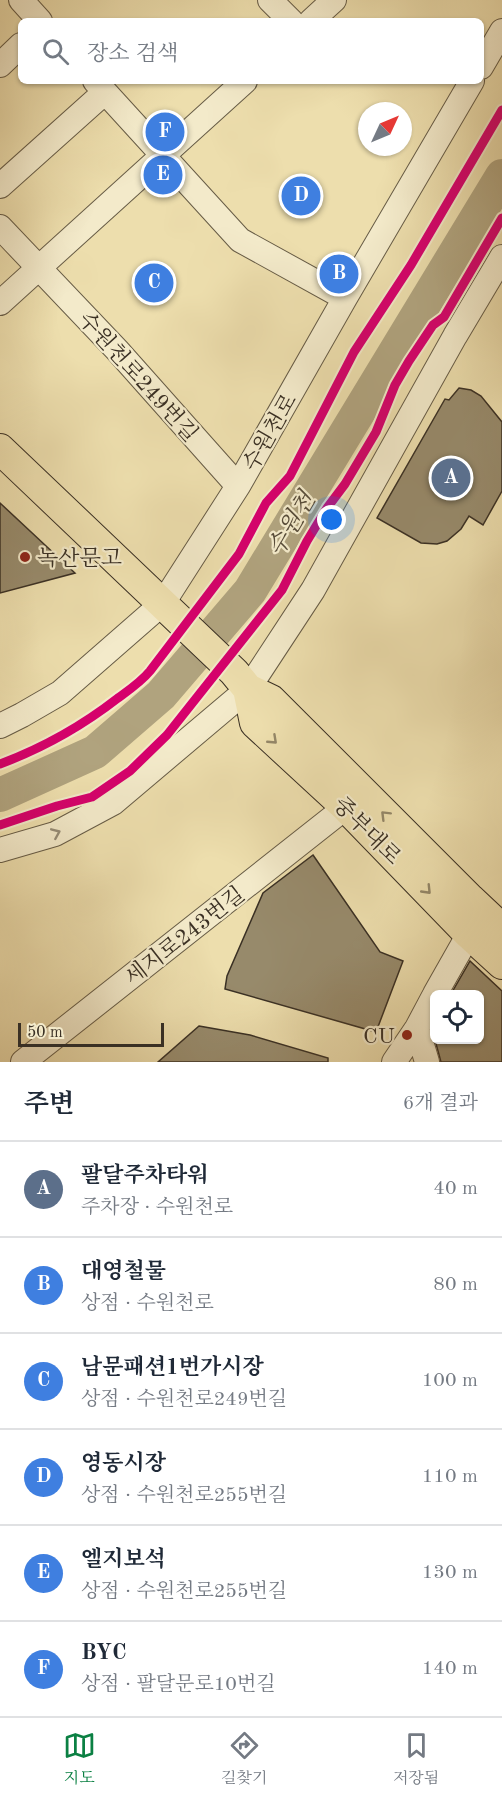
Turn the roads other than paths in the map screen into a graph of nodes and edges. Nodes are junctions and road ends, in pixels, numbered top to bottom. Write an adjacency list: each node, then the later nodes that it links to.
1 (21, 0): 4 (street)
2 (270, 0): 5 (street)
3 (334, 0): 6 (street)
4 (37, 18)
5 (288, 18)
6 (314, 18)
7 (502, 31): 9 (street)
8 (18, 48): 10 (street)
9 (484, 61)
10 (0, 65)
11 (242, 84): 14 (street)
12 (470, 84): 19 (street, 수원천로)
13 (100, 86): 14 (street); 15 (street)
14 (163, 155): 18 (street); 19 (street)
15 (0, 186)
16 (0, 227): 18 (street, 수원천로249번길)
17 (502, 257): 24 (street)
18 (38, 267): 20 (street); 22 (street, 수원천로249번길)
19 (345, 298): 22 (street, 수원천로)
20 (0, 303)
21 (0, 449): 23 (main road, 중부대로)
22 (238, 486): 23 (street, 수원천로)
23 (167, 607): 24 (main road, 중부대로); 25 (street, 수원천로)
24 (241, 681): 26 (main road, 중부대로, one-way to 26); 27 (street, one-way to 24); 28 (main road, 중부대로, one-way to 24)
25 (0, 726)
26 (346, 807): 29 (main road, 중부대로, one-way to 29); 34 (street, 세지로243번길)
27 (0, 850)
28 (502, 929)
29 (469, 934): 30 (main road, 중부대로); 31 (street)
30 (502, 964)
31 (438, 990)
32 (430, 1004): 33 (street)
33 (417, 1028): 35 (street); 36 (street)
34 (23, 1062)
35 (394, 1062)
36 (427, 1062)

